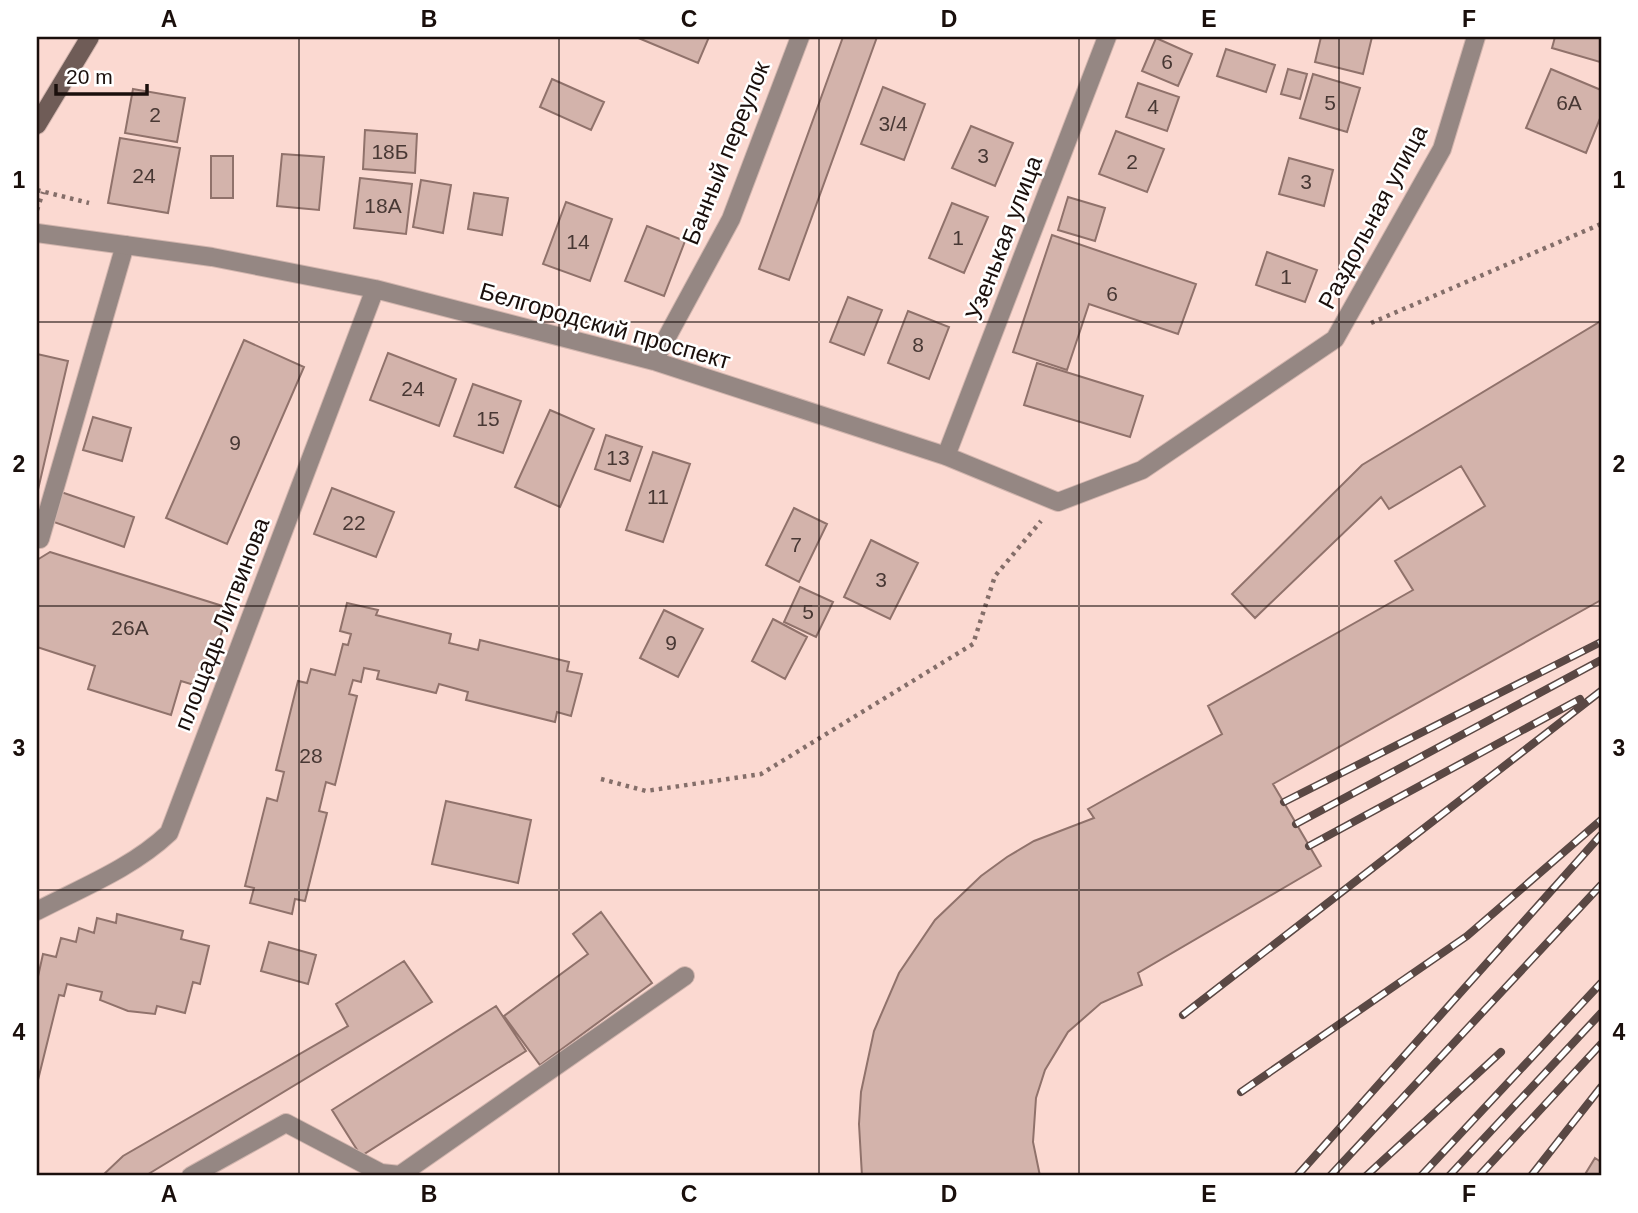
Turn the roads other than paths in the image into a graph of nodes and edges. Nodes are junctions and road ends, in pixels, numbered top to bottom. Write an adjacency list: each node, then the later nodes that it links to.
1 (90, 37): 5 (main road)
2 (800, 37): 9 (street, Банный переулок)
3 (1107, 37): 10 (street, Узенькая улица)
4 (1476, 37): 11 (street, Раздольная улица)
5 (37, 125)
6 (37, 233): 7 (street, Белгородский проспект)
7 (125, 244): 8 (street, Белгородский проспект); 12 (street)
8 (375, 289): 9 (street, Белгородский проспект); 13 (street, площадь Литвинова)
9 (654, 361): 10 (street, Белгородский проспект)
10 (946, 456): 11 (street, Белгородский проспект)
11 (1058, 502)
12 (40, 539)
13 (37, 911)
14 (685, 976): 15 (street)
15 (191, 1176)

